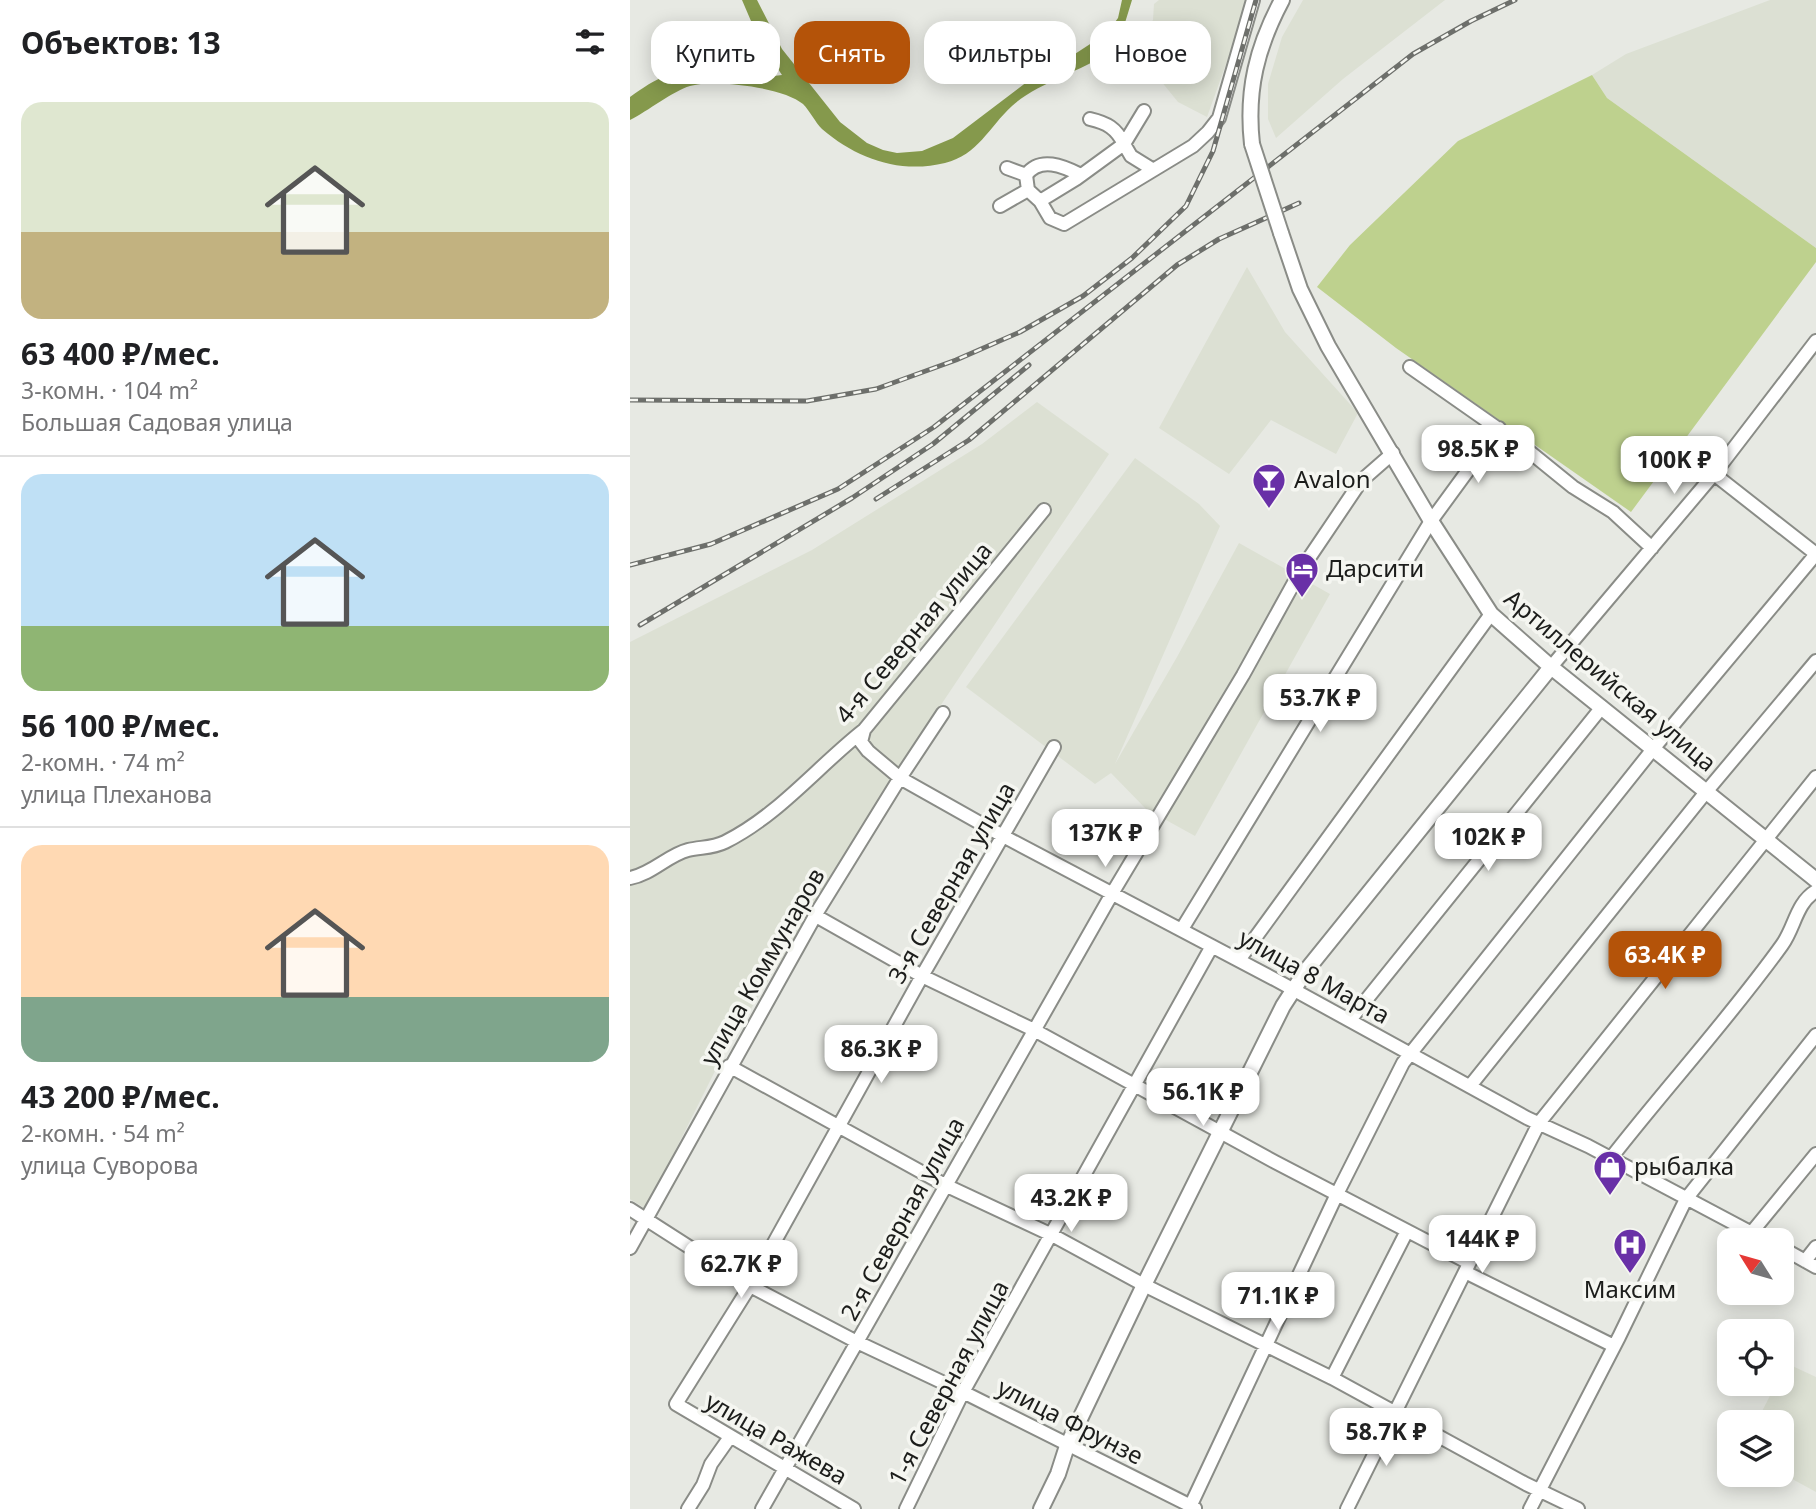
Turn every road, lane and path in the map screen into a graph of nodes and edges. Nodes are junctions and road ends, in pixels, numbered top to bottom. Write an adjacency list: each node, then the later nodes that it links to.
1 (1252, 0): 7 (street)
2 (1282, 0): 16 (main road, Артиллерийская улица, bridge)
3 (1144, 111): 5 (street)
4 (1090, 119): 5 (street)
5 (1124, 144): 7 (street); 9 (street)
6 (1007, 168): 8 (street)
7 (1152, 169): 11 (street)
8 (1026, 175): 9 (street); 10 (street)
9 (1081, 175): 11 (street)
10 (1028, 190): 11 (street); 12 (street)
11 (1040, 201)
12 (1000, 206)
13 (1816, 341): 17 (street)
14 (1409, 367): 15 (street)
15 (1499, 429): 19 (street); 20 (street)
16 (1393, 453): 19 (main road, Артиллерийская улица); 38 (street, 2-я Северная улица)
17 (1714, 474): 20 (street); 21 (street)
18 (1044, 510): 27 (street, 4-я Северная улица)
19 (1431, 521): 22 (main road, Артиллерийская улица); 40 (street)
20 (1652, 548): 24 (street)
21 (1816, 554): 29 (street)
22 (1491, 614): 24 (main road, Артиллерийская улица); 42 (street)
23 (1816, 661): 32 (street)
24 (1551, 667): 25 (main road, Артиллерийская улица); 44 (main road)
25 (1602, 707): 29 (main road, Артиллерийская улица); 45 (street)
26 (943, 713): 31 (street, улица Коммунаров)
27 (858, 738): 31 (street, улица 8 Марта); 35 (street, 4-я Северная улица)
28 (1054, 747): 33 (street, 3-я Северная улица)
29 (1653, 749): 32 (main road, Артиллерийская улица); 48 (street)
30 (1816, 777): 34 (street)
31 (900, 778): 33 (street, улица 8 Марта); 39 (street, улица Коммунаров)
32 (1706, 792): 34 (main road, Артиллерийская улица); 51 (street)
33 (1003, 836): 38 (street, улица 8 Марта); 43 (street, 3-я Северная улица)
34 (1766, 840): 36 (main road, Артиллерийская улица); 52 (street)
35 (630, 878)
36 (1816, 880)
37 (1816, 891): 56 (street)
38 (1113, 892): 40 (street, улица 8 Марта); 46 (street, 2-я Северная улица)
39 (816, 916): 43 (street); 49 (street, улица Коммунаров)
40 (1182, 929): 41 (street, улица 8 Марта)
41 (1212, 946): 42 (street, улица 8 Марта); 50 (street, 1-я Северная улица)
42 (1239, 960): 44 (street, улица 8 Марта)
43 (922, 976): 46 (street); 53 (street, 3-я Северная улица)
44 (1294, 990): 45 (street, улица 8 Марта); 54 (main road)
45 (1350, 1020): 48 (street, улица 8 Марта)
46 (1034, 1030): 50 (street); 57 (street, 2-я Северная улица)
47 (1816, 1035): 59 (street)
48 (1409, 1055): 51 (street, улица 8 Марта); 58 (street)
49 (730, 1066): 53 (street); 61 (street, улица Коммунаров)
50 (1135, 1085): 54 (street); 65 (street, 1-я Северная улица)
51 (1470, 1086): 52 (street, улица 8 Марта)
52 (1539, 1123): 56 (street, улица 8 Марта); 70 (street)
53 (839, 1127): 57 (street); 72 (street, 3-я Северная улица)
54 (1221, 1131): 58 (street); 71 (main road)
55 (1816, 1154): 63 (street)
56 (1611, 1158): 59 (street, улица 8 Марта)
57 (945, 1185): 65 (street); 73 (street, 2-я Северная улица)
58 (1338, 1194): 64 (street); 74 (street)
59 (1686, 1199): 62 (street, улица 8 Марта); 75 (street)
60 (630, 1209): 61 (street, улица Фрунзе)
61 (647, 1221): 67 (street, улица Коммунаров); 72 (street, улица Фрунзе)
62 (1742, 1228)
63 (1756, 1228)
64 (1407, 1231): 70 (street); 76 (street)
65 (1052, 1235): 71 (street); 77 (street, 1-я Северная улица)
66 (1816, 1247): 69 (street)
67 (630, 1248)
68 (1794, 1255): 69 (street)
69 (1810, 1264)
70 (1467, 1268): 75 (street); 79 (street)
71 (1144, 1284): 74 (street); 81 (main road)
72 (750, 1286): 73 (street, улица Фрунзе); 78 (street, 3-я Северная улица)
73 (857, 1342): 77 (street, улица Фрунзе); 82 (street, 2-я Северная улица)
74 (1267, 1346): 76 (street); 84 (street)
75 (1614, 1346): 83 (street)
76 (1332, 1378): 79 (street)
77 (963, 1392): 81 (street, улица Фрунзе); 88 (street, 1-я Северная улица)
78 (676, 1404): 80 (street, улица Ражева)
79 (1395, 1412): 83 (street); 90 (street)
80 (730, 1437): 82 (street, улица Ражева); 85 (street)
81 (1067, 1446): 84 (street, улица Фрунзе); 89 (main road)
82 (784, 1469): 86 (street, 2-я Северная улица); 87 (street, улица Ражева)
83 (1541, 1489): 91 (street); 92 (street)
84 (1192, 1508)
85 (688, 1509)
86 (762, 1509)
87 (854, 1509)
88 (906, 1509)
89 (1041, 1509)
90 (1347, 1509)
91 (1530, 1509)
92 (1578, 1509)

